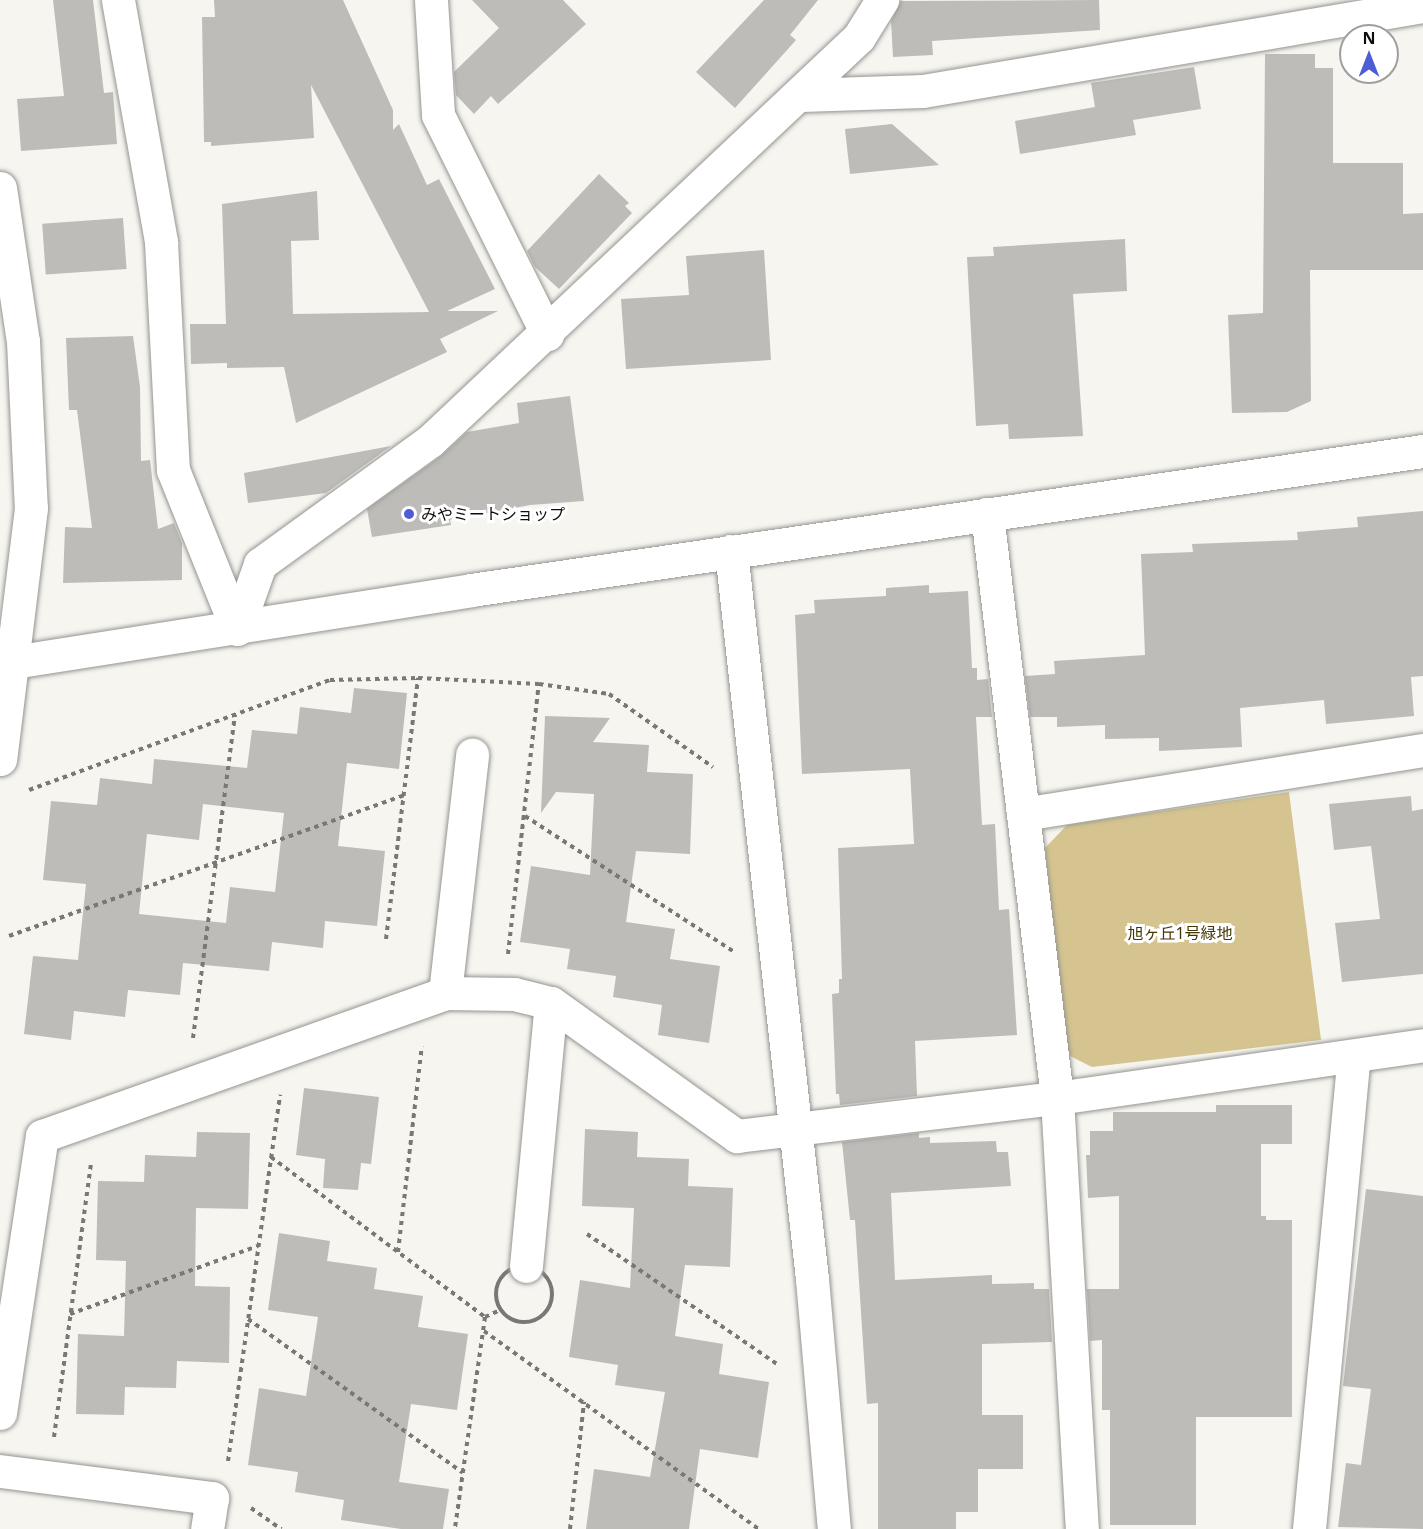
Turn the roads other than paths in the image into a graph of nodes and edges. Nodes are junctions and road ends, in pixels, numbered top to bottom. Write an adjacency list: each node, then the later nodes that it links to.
1 (118, 0): 12 (street)
2 (431, 0): 7 (street)
3 (882, 0): 5 (street)
4 (1423, 6): 5 (street)
5 (801, 94): 7 (street)
6 (0, 188): 8 (street)
7 (547, 334): 12 (street)
8 (11, 341): 13 (street)
9 (1423, 452): 10 (street)
10 (987, 514): 11 (street); 17 (street)
11 (730, 551): 12 (street); 23 (street)
12 (237, 629): 13 (street)
13 (7, 663): 16 (street)
14 (1423, 750): 17 (street)
15 (472, 755): 18 (street)
16 (0, 759)
17 (1023, 814): 22 (street)
18 (436, 997): 19 (street); 25 (street)
19 (551, 1004): 23 (street); 24 (street)
20 (1423, 1045): 21 (street)
21 (1354, 1056): 22 (street); 30 (street)
22 (1057, 1098): 23 (street); 29 (street)
23 (792, 1130): 28 (street)
24 (526, 1266)
25 (0, 1413)
26 (0, 1471): 27 (street)
27 (209, 1514)
28 (834, 1529)
29 (1082, 1529)
30 (1309, 1529)

